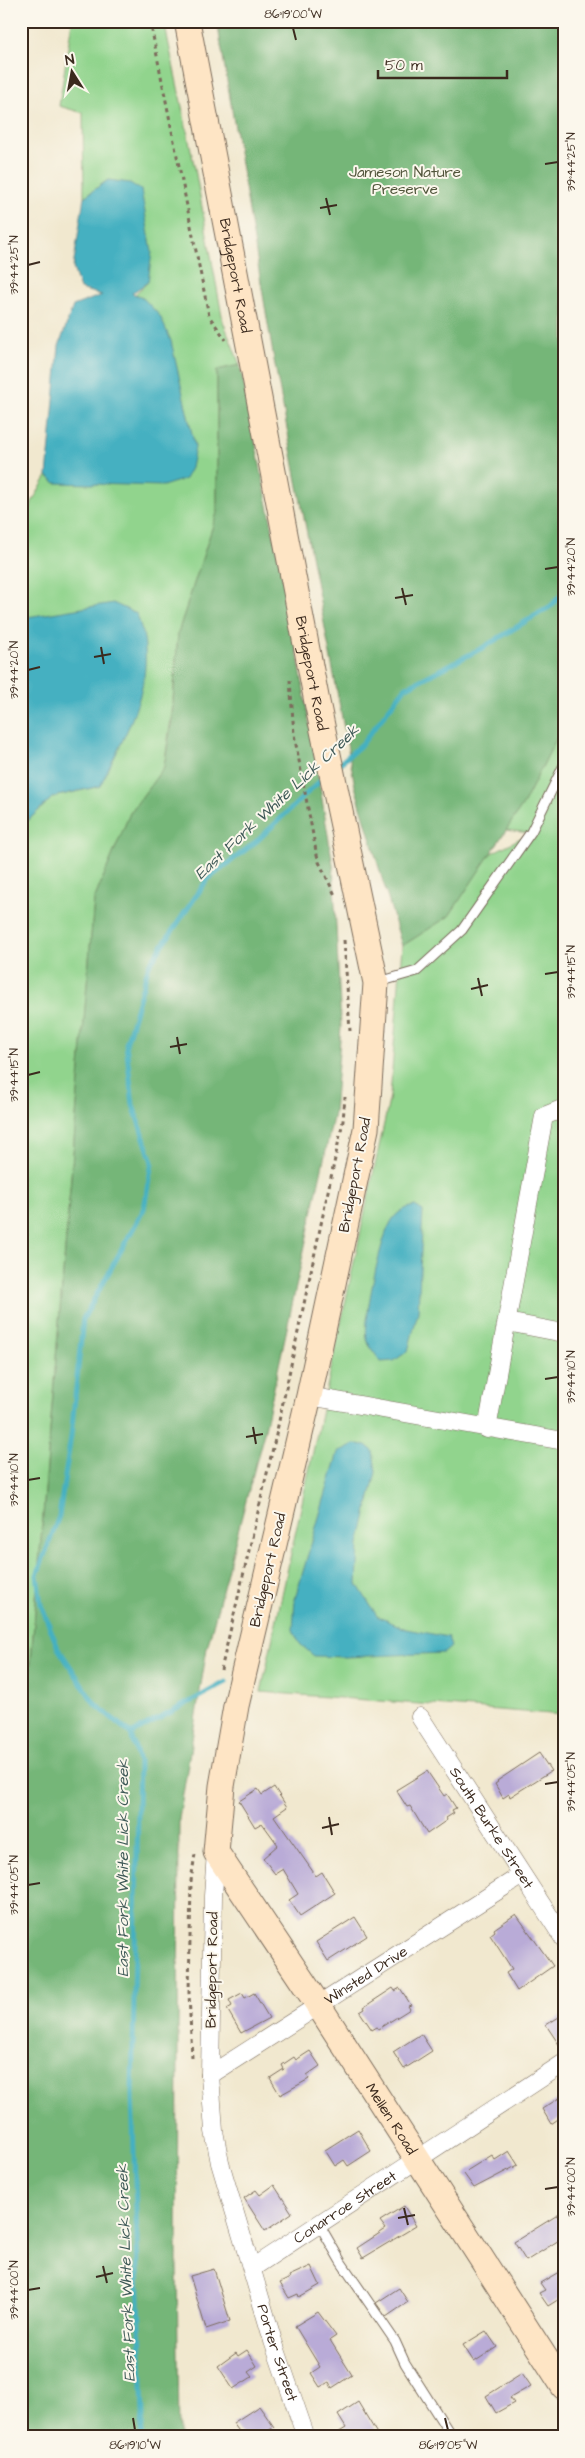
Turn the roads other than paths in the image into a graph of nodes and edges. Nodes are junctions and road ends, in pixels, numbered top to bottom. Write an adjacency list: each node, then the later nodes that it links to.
1 (187, 21): 4 (street, Bridgeport Road)
2 (564, 766): 3 (lane)
3 (561, 775): 4 (lane)
4 (376, 983): 8 (street, Bridgeport Road)
5 (564, 1108): 6 (street)
6 (506, 1322): 7 (street); 9 (street)
7 (564, 1333)
8 (309, 1396): 9 (street); 12 (street, Bridgeport Road)
9 (487, 1429): 10 (street)
10 (564, 1440)
11 (420, 1717): 13 (street, South Burke Street)
12 (216, 1852): 15 (street, Mellen Road); 17 (street, Bridgeport Road)
13 (522, 1875): 14 (street, South Burke Street); 15 (street, Winsted Drive)
14 (564, 1939)
15 (319, 2006): 17 (street, Winsted Drive); 18 (street, Mellen Road)
16 (564, 2063): 18 (street, Conarroe Street)
17 (210, 2076): 20 (street, Bridgeport Road)
18 (418, 2159): 19 (street, Conarroe Street); 21 (street, Mellen Road)
19 (319, 2224): 20 (street, Conarroe Street); 23 (lane)
20 (252, 2268): 22 (street, Porter Street)
21 (564, 2387)
22 (306, 2437)
23 (452, 2437)

